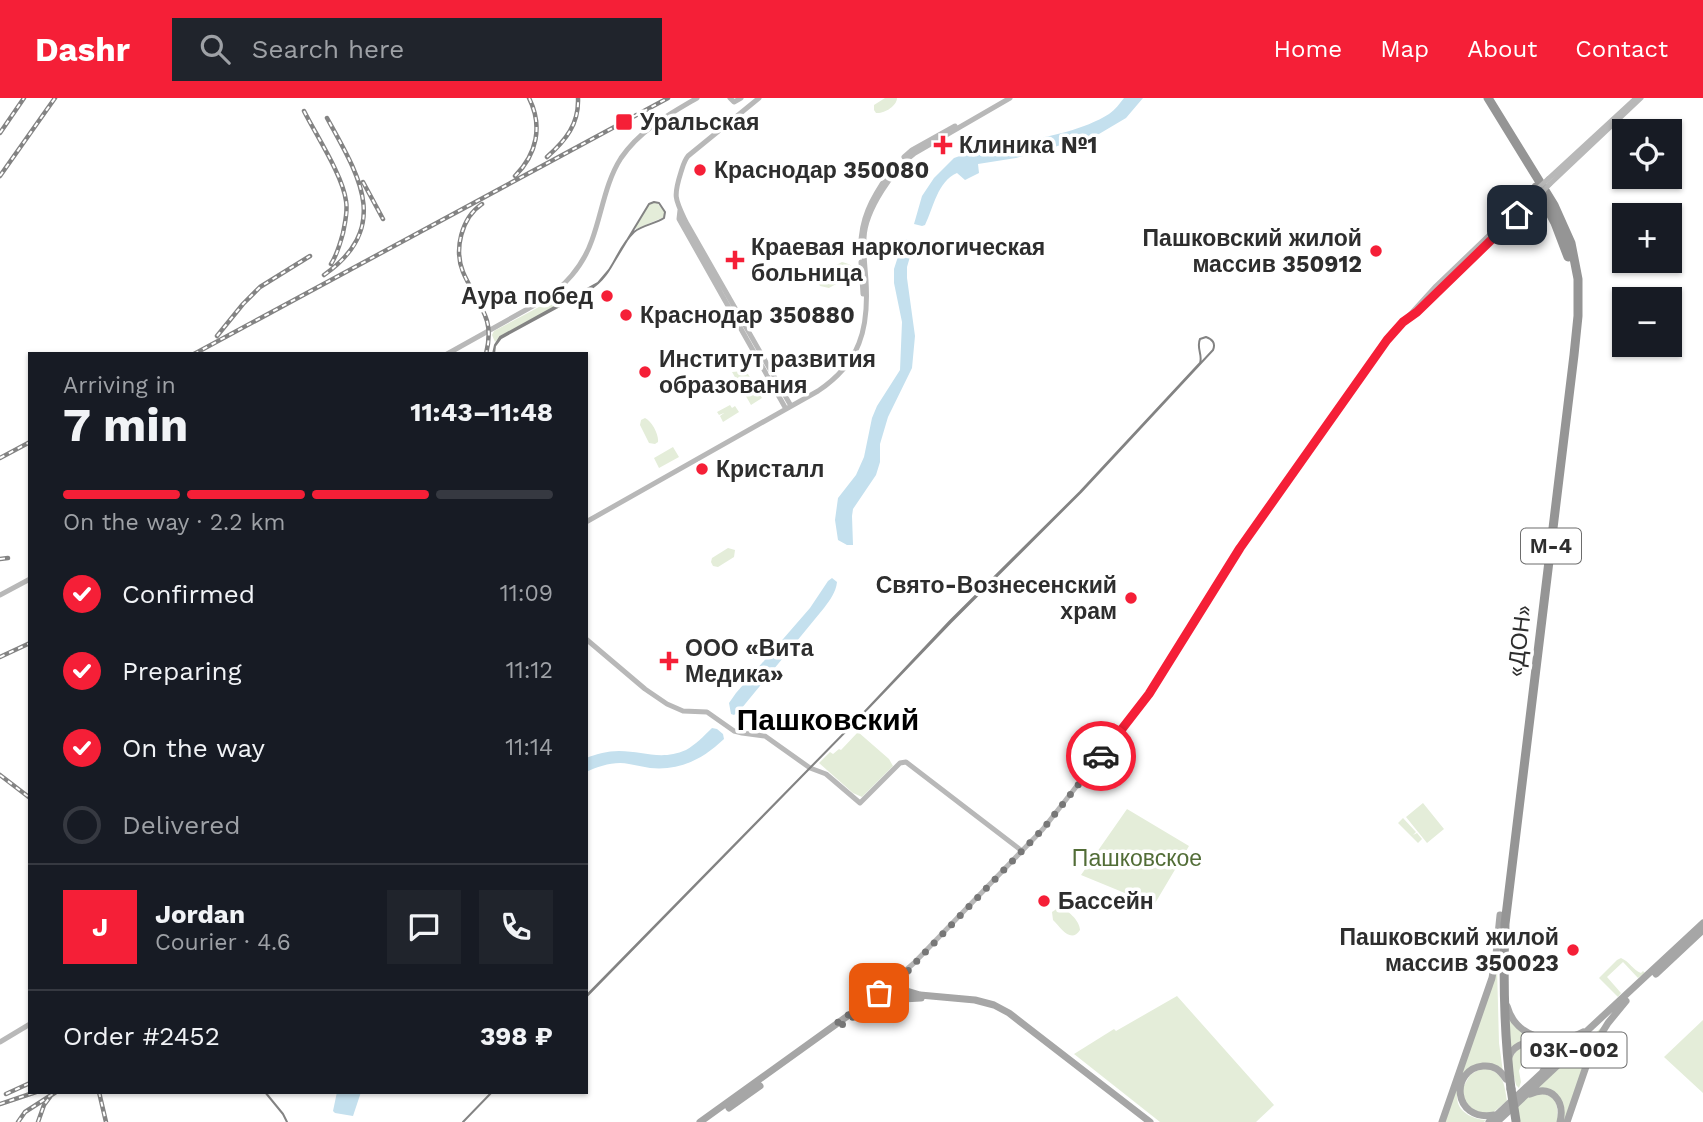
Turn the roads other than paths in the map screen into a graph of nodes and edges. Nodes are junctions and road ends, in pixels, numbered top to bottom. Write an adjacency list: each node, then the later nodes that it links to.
1 (698, 98): 9 (main road)
2 (730, 98): 3 (main road)
3 (741, 98)
4 (759, 98): 10 (main road)
5 (1008, 98): 10 (main road)
6 (1486, 98): 8 (highway, М-4)
7 (1635, 102): 15 (main road, bridge)
8 (1532, 176): 16 (highway, «ДОН» / М-4); 17 (highway, «ДОН» / М-4)
9 (452, 352)
10 (788, 406): 11 (main road)
11 (588, 519)
12 (28, 580): 13 (main road)
13 (0, 595)
14 (588, 641): 15 (main road)
15 (1022, 851): 20 (main road)
16 (1507, 903): 28 (main road); 33 (highway, «ДОН» / М-4)
17 (1500, 915): 35 (highway, «ДОН» / М-4); 42 (main road)
18 (1703, 923): 22 (main road, 03К-002)
19 (1703, 932): 22 (main road, 03К-002)
20 (915, 963): 21 (main road); 24 (main road)
21 (906, 973): 23 (main road); 25 (main road)
22 (1654, 973): 27 (main road, 03К-002); 28 (main road, 03К-002)
23 (900, 988): 24 (main road); 25 (main road); 26 (main road)
24 (881, 992): 29 (main road)
25 (920, 995): 41 (main road)
26 (884, 1000): 29 (main road); 41 (main road)
27 (1626, 1001): 38 (main road, 03К-002); 46 (main road)
28 (1616, 1005): 34 (main road, 03К-002)
29 (838, 1025): 32 (main road)
30 (28, 1026): 31 (main road)
31 (0, 1043)
32 (810, 1046): 39 (main road); 40 (main road)
33 (1508, 1068): 34 (main road); 37 (highway, «ДОН» / М-4)
34 (1538, 1078): 36 (main road, 03К-002)
35 (1506, 1079): 36 (main road); 37 (highway, «ДОН» / М-4)
36 (1525, 1088): 37 (main road)
37 (1511, 1092): 43 (main road, 03К-002); 44 (highway, «ДОН» / М-4, bridge)
38 (1498, 1120): 45 (main road)
39 (700, 1122)
40 (709, 1122)
41 (1147, 1122)
42 (1442, 1122)
43 (1489, 1122)
44 (1515, 1122)
45 (1560, 1122)
46 (1567, 1122)

